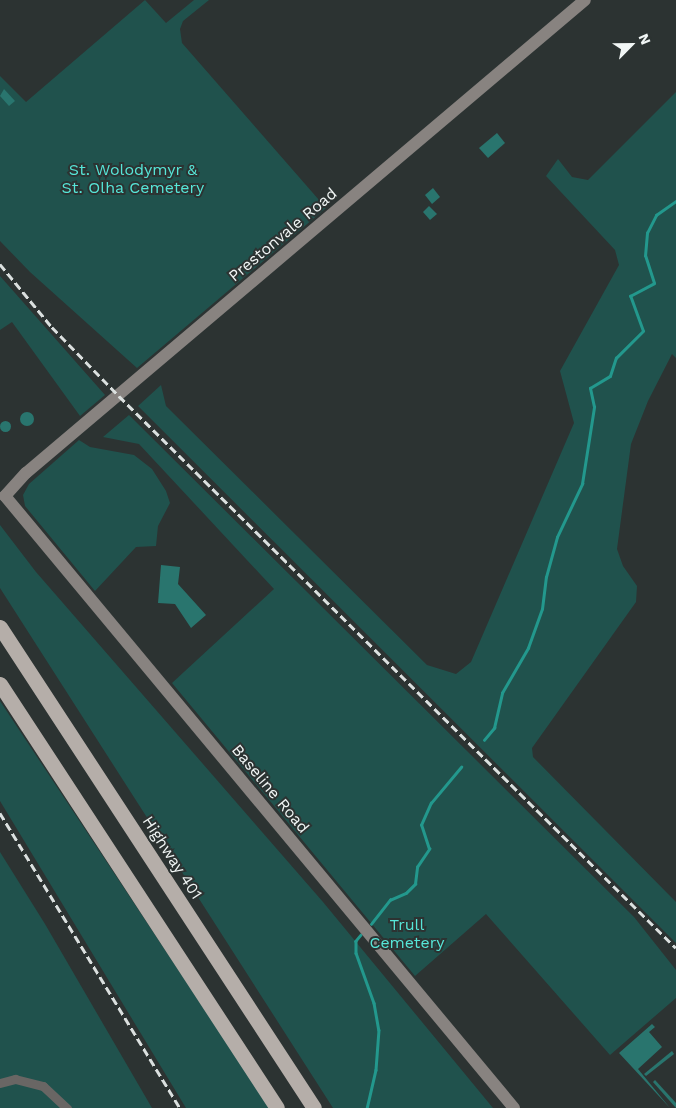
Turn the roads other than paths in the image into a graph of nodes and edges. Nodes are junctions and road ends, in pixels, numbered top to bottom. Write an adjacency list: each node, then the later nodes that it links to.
1 (585, 0): 2 (street, Prestonvale Road)
2 (2, 494): 9 (street, Baseline Road)
3 (0, 627): 8 (highway, Highway 401)
4 (0, 684): 7 (highway)
5 (0, 1082): 6 (street)
6 (67, 1108)
7 (277, 1108)
8 (314, 1108)
9 (514, 1108)

